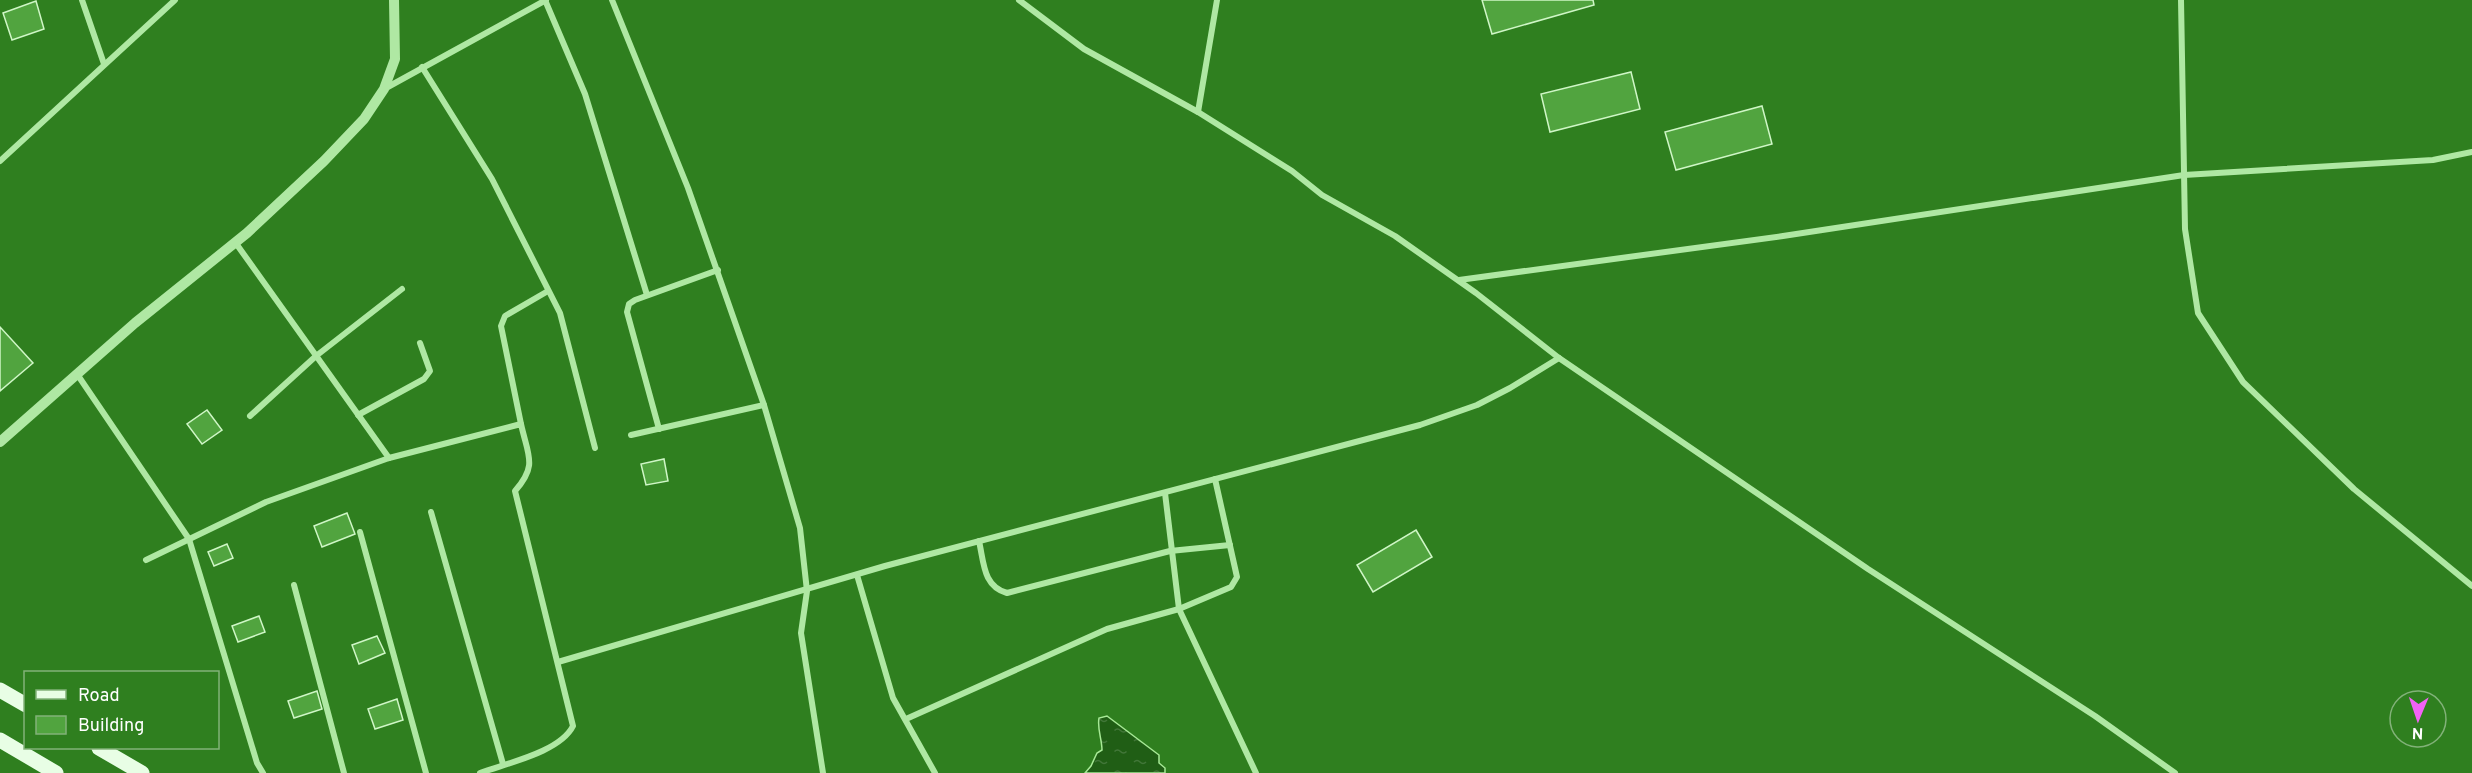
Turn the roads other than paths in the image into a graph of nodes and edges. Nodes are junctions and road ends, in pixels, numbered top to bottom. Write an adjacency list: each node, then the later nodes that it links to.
1 (82, 0): 9 (street)
2 (176, 0): 9 (street)
3 (394, 0): 11 (street)
4 (545, 0): 10 (street); 21 (street)
5 (612, 0): 17 (street)
6 (1019, 0): 12 (street)
7 (1217, 0): 12 (street)
8 (2181, 0): 15 (street)
9 (104, 64): 14 (street)
10 (422, 67): 11 (street); 20 (street)
11 (384, 89): 16 (street)
12 (1198, 112): 18 (street)
13 (2472, 152): 15 (street)
14 (1, 157)
15 (2184, 175): 18 (street); 46 (street)
16 (235, 242): 23 (street); 25 (street)
17 (717, 270): 21 (street); 26 (street)
18 (1459, 280): 24 (street)
19 (402, 289): 23 (street)
20 (549, 291): 29 (street); 33 (street)
21 (647, 295): 30 (street)
22 (420, 343): 27 (street)
23 (316, 356): 27 (street); 28 (street)
24 (1559, 358): 35 (street); 65 (street)
25 (77, 374): 32 (street); 39 (street)
26 (764, 405): 30 (street); 47 (street)
27 (358, 415): 34 (street)
28 (250, 416)
29 (521, 424): 34 (street); 49 (street)
30 (658, 429): 31 (street)
31 (631, 435)
32 (0, 442)
33 (595, 448)
34 (389, 458): 39 (street)
35 (1215, 480): 36 (street); 41 (street)
36 (1165, 493): 40 (street); 42 (street)
37 (431, 512): 55 (street)
38 (360, 532): 60 (street)
39 (189, 539): 43 (street); 58 (street)
40 (979, 541): 42 (street); 44 (street)
41 (1230, 545): 42 (street); 48 (street)
42 (1170, 551): 48 (street)
43 (146, 560)
44 (857, 575): 47 (street); 52 (street)
45 (294, 585): 59 (street)
46 (2472, 586)
47 (807, 591): 49 (street); 62 (street)
48 (1179, 609): 52 (street); 64 (street)
49 (558, 663): 55 (street)
50 (0, 690): 51 (main road)
51 (24, 704)
52 (906, 719): 63 (street)
53 (0, 740): 56 (main road)
54 (102, 749): 57 (main road)
55 (503, 764): 61 (street)
56 (56, 773)
57 (142, 773)
58 (263, 773)
59 (344, 773)
60 (426, 773)
61 (480, 773)
62 (823, 773)
63 (935, 773)
64 (1256, 773)
65 (2175, 773)

